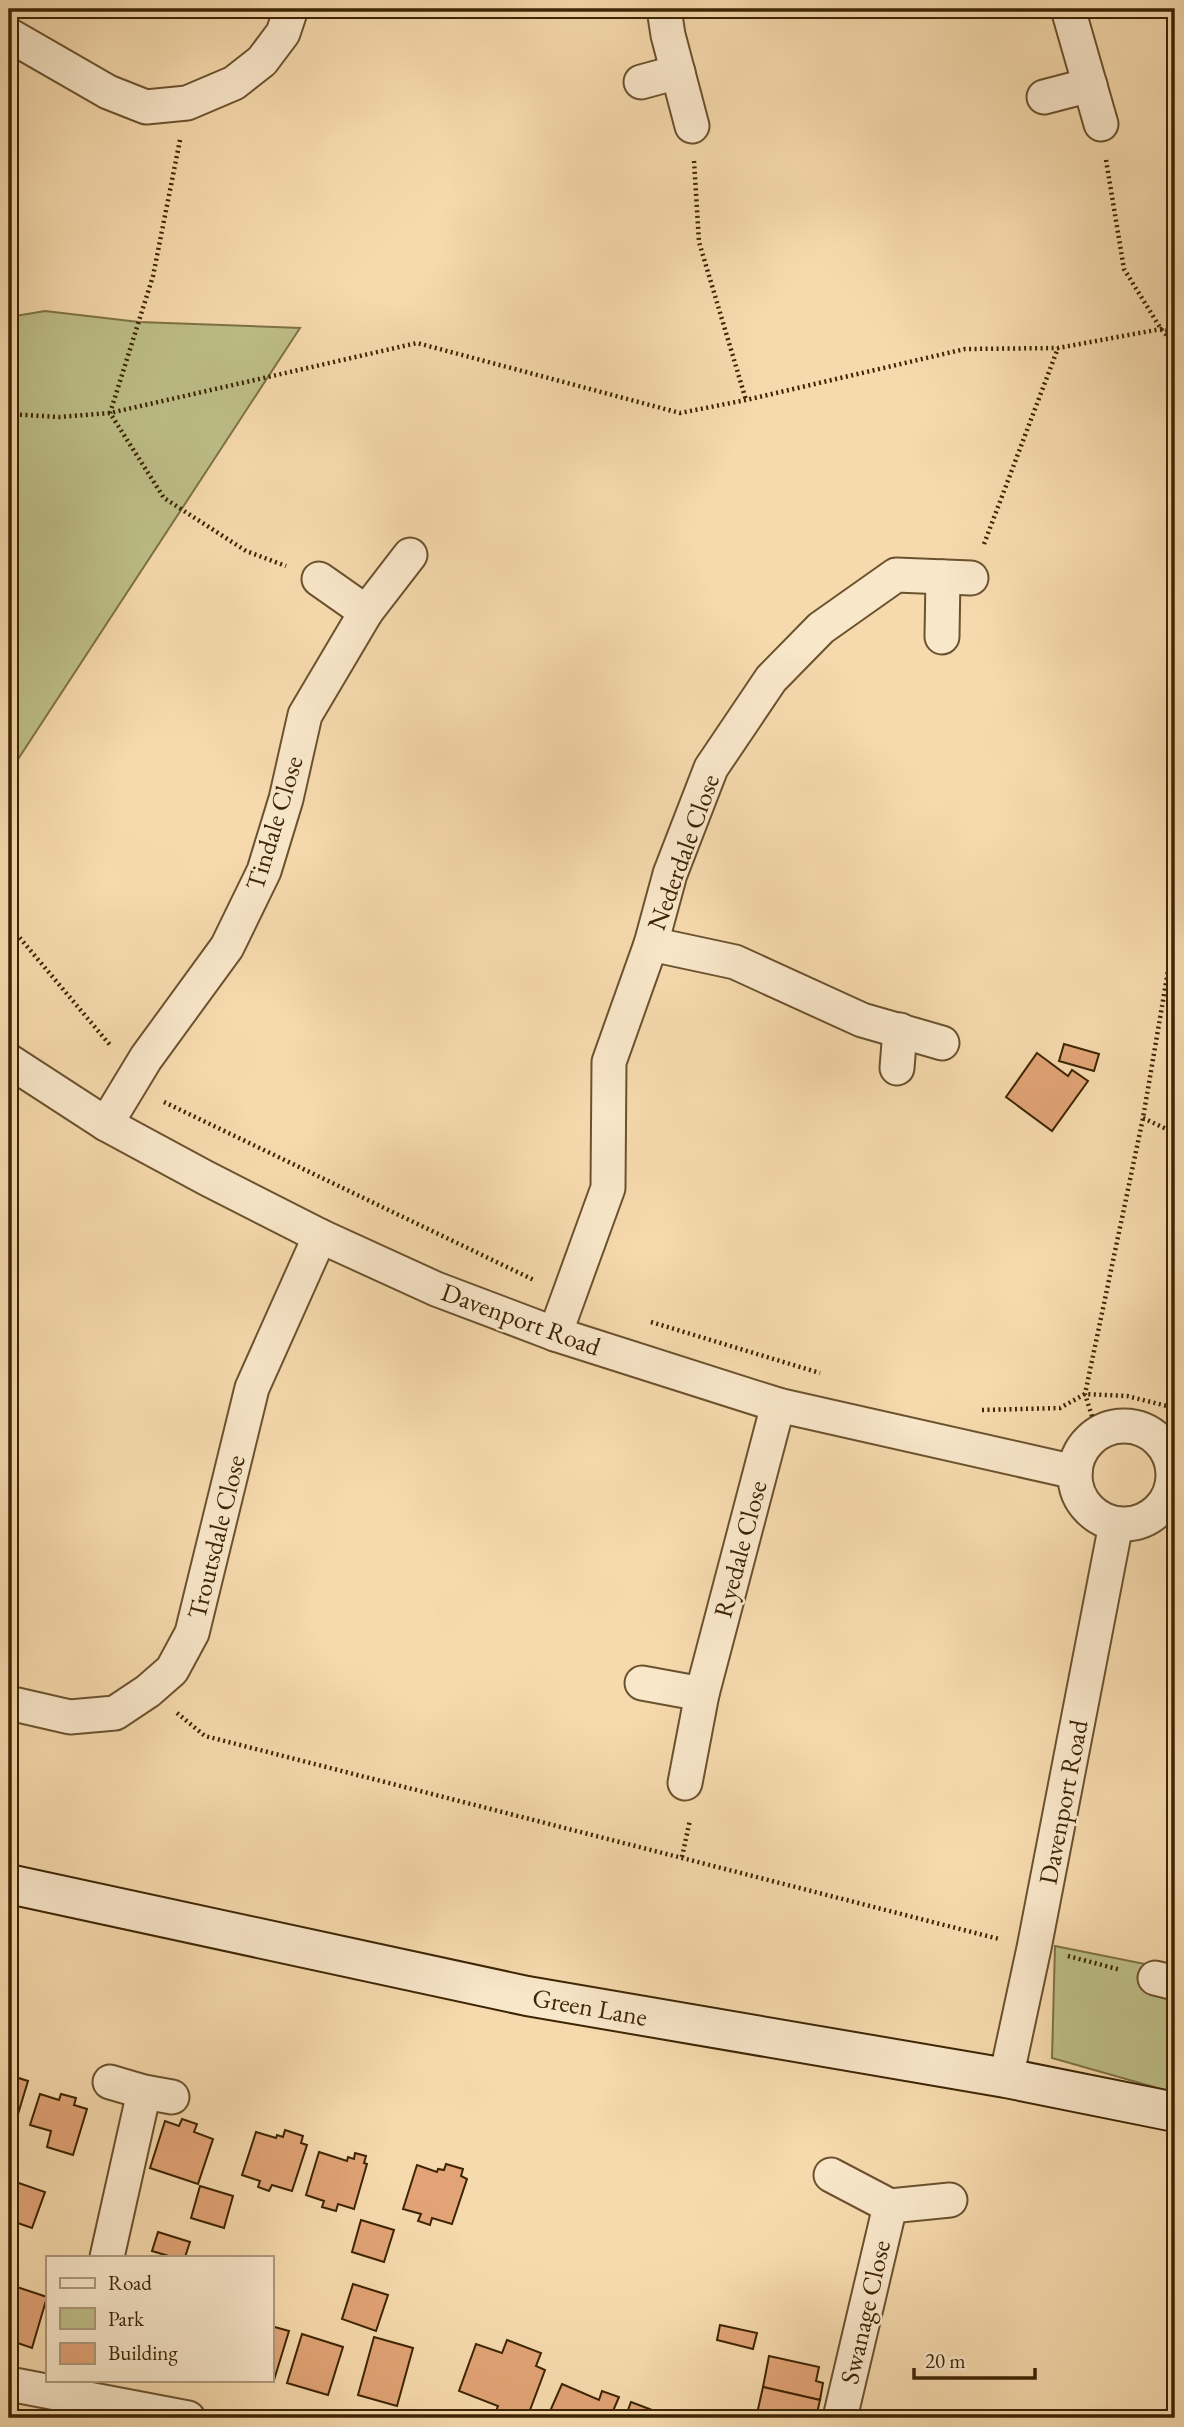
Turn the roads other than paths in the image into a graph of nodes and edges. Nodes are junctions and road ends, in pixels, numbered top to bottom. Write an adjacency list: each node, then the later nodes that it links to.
1 (291, 9): 4 (street)
2 (664, 9): 5 (street)
3 (1068, 9): 7 (street)
4 (9, 35)
5 (678, 72): 6 (street); 10 (street)
6 (640, 82)
7 (1090, 85): 8 (street); 9 (street)
8 (1044, 97)
9 (1101, 124)
10 (692, 126)
11 (410, 555): 13 (street, Tindale Close)
12 (319, 579): 13 (street)
13 (366, 612): 20 (street, Tindale Close)
14 (942, 637): 15 (street, Nederdale Close)
15 (651, 944): 16 (street, Nederdale Close); 22 (street, Nederdale Close)
16 (900, 1030): 17 (street, Nederdale Close); 19 (street)
17 (942, 1043)
18 (9, 1061): 20 (street, Davenport Road)
19 (897, 1068)
20 (106, 1124): 21 (street, Davenport Road)
21 (320, 1236): 22 (street, Davenport Road); 29 (street, Troutsdale Close)
22 (555, 1334): 23 (street, Davenport Road)
23 (778, 1405): 24 (street, Davenport Road); 28 (street, Ryedale Close)
24 (1074, 1472): 25 (street); 26 (street)
25 (1175, 1483): 26 (street)
26 (1116, 1524): 32 (street, Davenport Road)
27 (642, 1683): 28 (street)
28 (702, 1694): 30 (street, Ryedale Close)
29 (9, 1703)
30 (685, 1783)
31 (9, 1884): 32 (main road, Green Lane)
32 (1006, 2078): 34 (main road, Green Lane)
33 (110, 2082): 38 (street)
34 (1175, 2112)
35 (831, 2175): 37 (street)
36 (950, 2200): 37 (street)
37 (890, 2206): 42 (street, Swanage Close)
38 (107, 2256)
39 (9, 2384): 40 (street)
40 (77, 2388): 41 (street)
41 (188, 2418)
42 (840, 2418)

